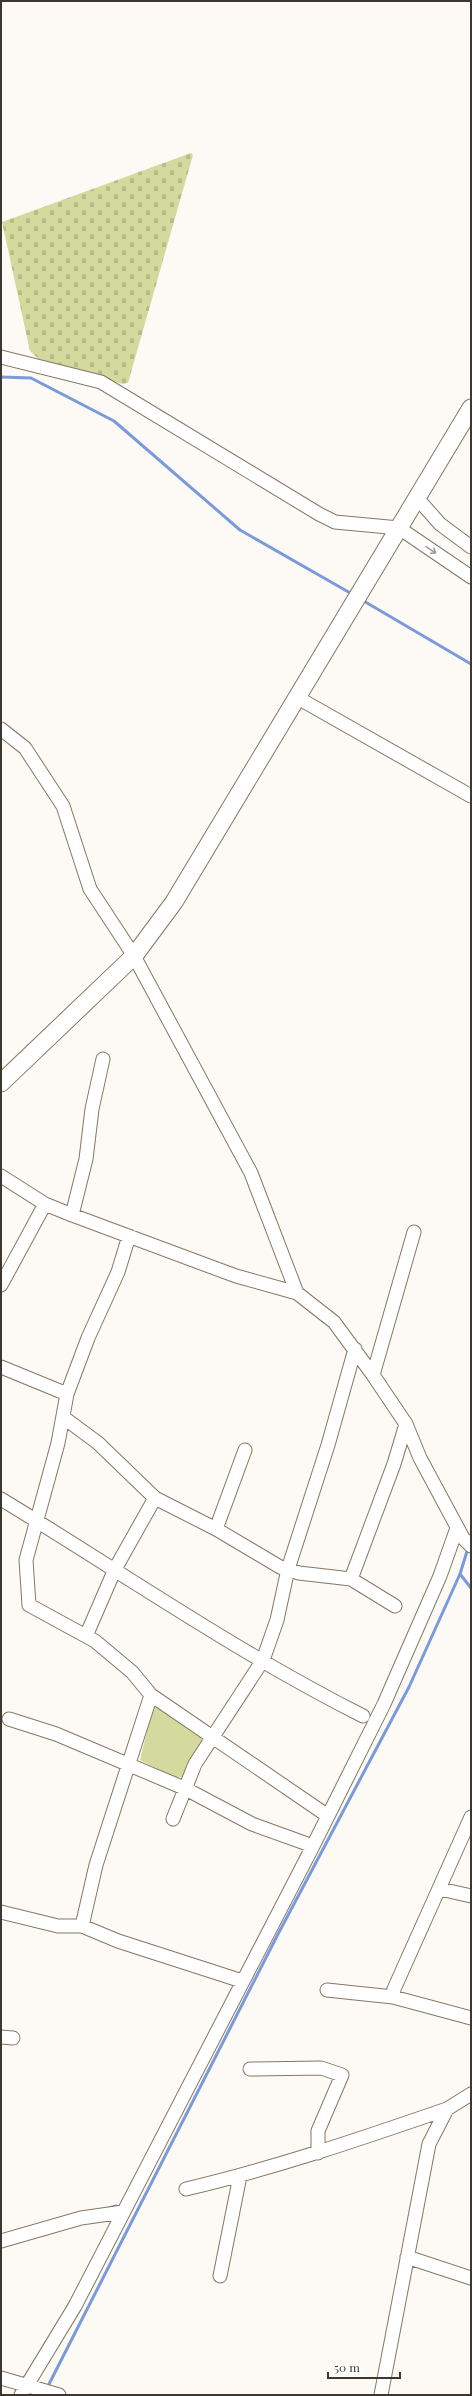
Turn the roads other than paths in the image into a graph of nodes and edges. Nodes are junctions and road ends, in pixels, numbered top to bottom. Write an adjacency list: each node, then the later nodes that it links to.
1 (1, 357): 4 (street)
2 (471, 408): 3 (main road)
3 (416, 498): 4 (main road); 5 (street)
4 (399, 528): 6 (street, one-way to 6); 7 (main road)
5 (471, 547)
6 (471, 577)
7 (298, 698): 9 (street); 10 (main road)
8 (1, 729): 10 (street)
9 (471, 796)
10 (134, 956): 12 (main road); 19 (street)
11 (103, 1059): 15 (street)
12 (1, 1083)
13 (1, 1176): 14 (street)
14 (45, 1204): 15 (street); 18 (street)
15 (72, 1215): 17 (street)
16 (414, 1232): 22 (street)
17 (129, 1236): 19 (street); 23 (street)
18 (2, 1281)
19 (297, 1293): 20 (street)
20 (355, 1349): 22 (street); 33 (street)
21 (1, 1366): 23 (street)
22 (374, 1375): 25 (street)
23 (67, 1394): 24 (street)
24 (63, 1417): 27 (street); 29 (street)
25 (406, 1424): 31 (street); 34 (street)
26 (245, 1450): 30 (street)
27 (155, 1498): 30 (street); 32 (street)
28 (1, 1499): 29 (street)
29 (36, 1521): 32 (street); 36 (street)
30 (216, 1529): 33 (street)
31 (464, 1537): 44 (street)
32 (115, 1569): 36 (street); 37 (street)
33 (288, 1570): 34 (street); 37 (street)
34 (351, 1579): 35 (street)
35 (395, 1606)
36 (86, 1636): 38 (street)
37 (263, 1660): 39 (street); 41 (street)
38 (151, 1695): 41 (street); 42 (street)
39 (363, 1716)
40 (9, 1720): 42 (street)
41 (212, 1735): 43 (street); 44 (street)
42 (127, 1764): 43 (street); 51 (street)
43 (184, 1788): 46 (street); 47 (street)
44 (328, 1816): 47 (street)
45 (471, 1817): 48 (street)
46 (173, 1819)
47 (313, 1846): 52 (street)
48 (440, 1889): 49 (street); 54 (street)
49 (471, 1896)
50 (1, 1912): 51 (street)
51 (82, 1926): 52 (street)
52 (242, 1981): 62 (street)
53 (327, 1990): 54 (street)
54 (393, 1997): 55 (street)
55 (471, 2018)
56 (250, 2069): 59 (street)
57 (471, 2094): 58 (street)
58 (447, 2109): 59 (street); 64 (street)
59 (318, 2153): 60 (street)
60 (240, 2176): 61 (street); 65 (street)
61 (186, 2189)
62 (124, 2212): 63 (street); 68 (street)
63 (1, 2241)
64 (407, 2257): 66 (street); 70 (street)
65 (220, 2276)
66 (471, 2278)
67 (1, 2378): 68 (street)
68 (27, 2389): 69 (street)
69 (59, 2395)
70 (381, 2395)

